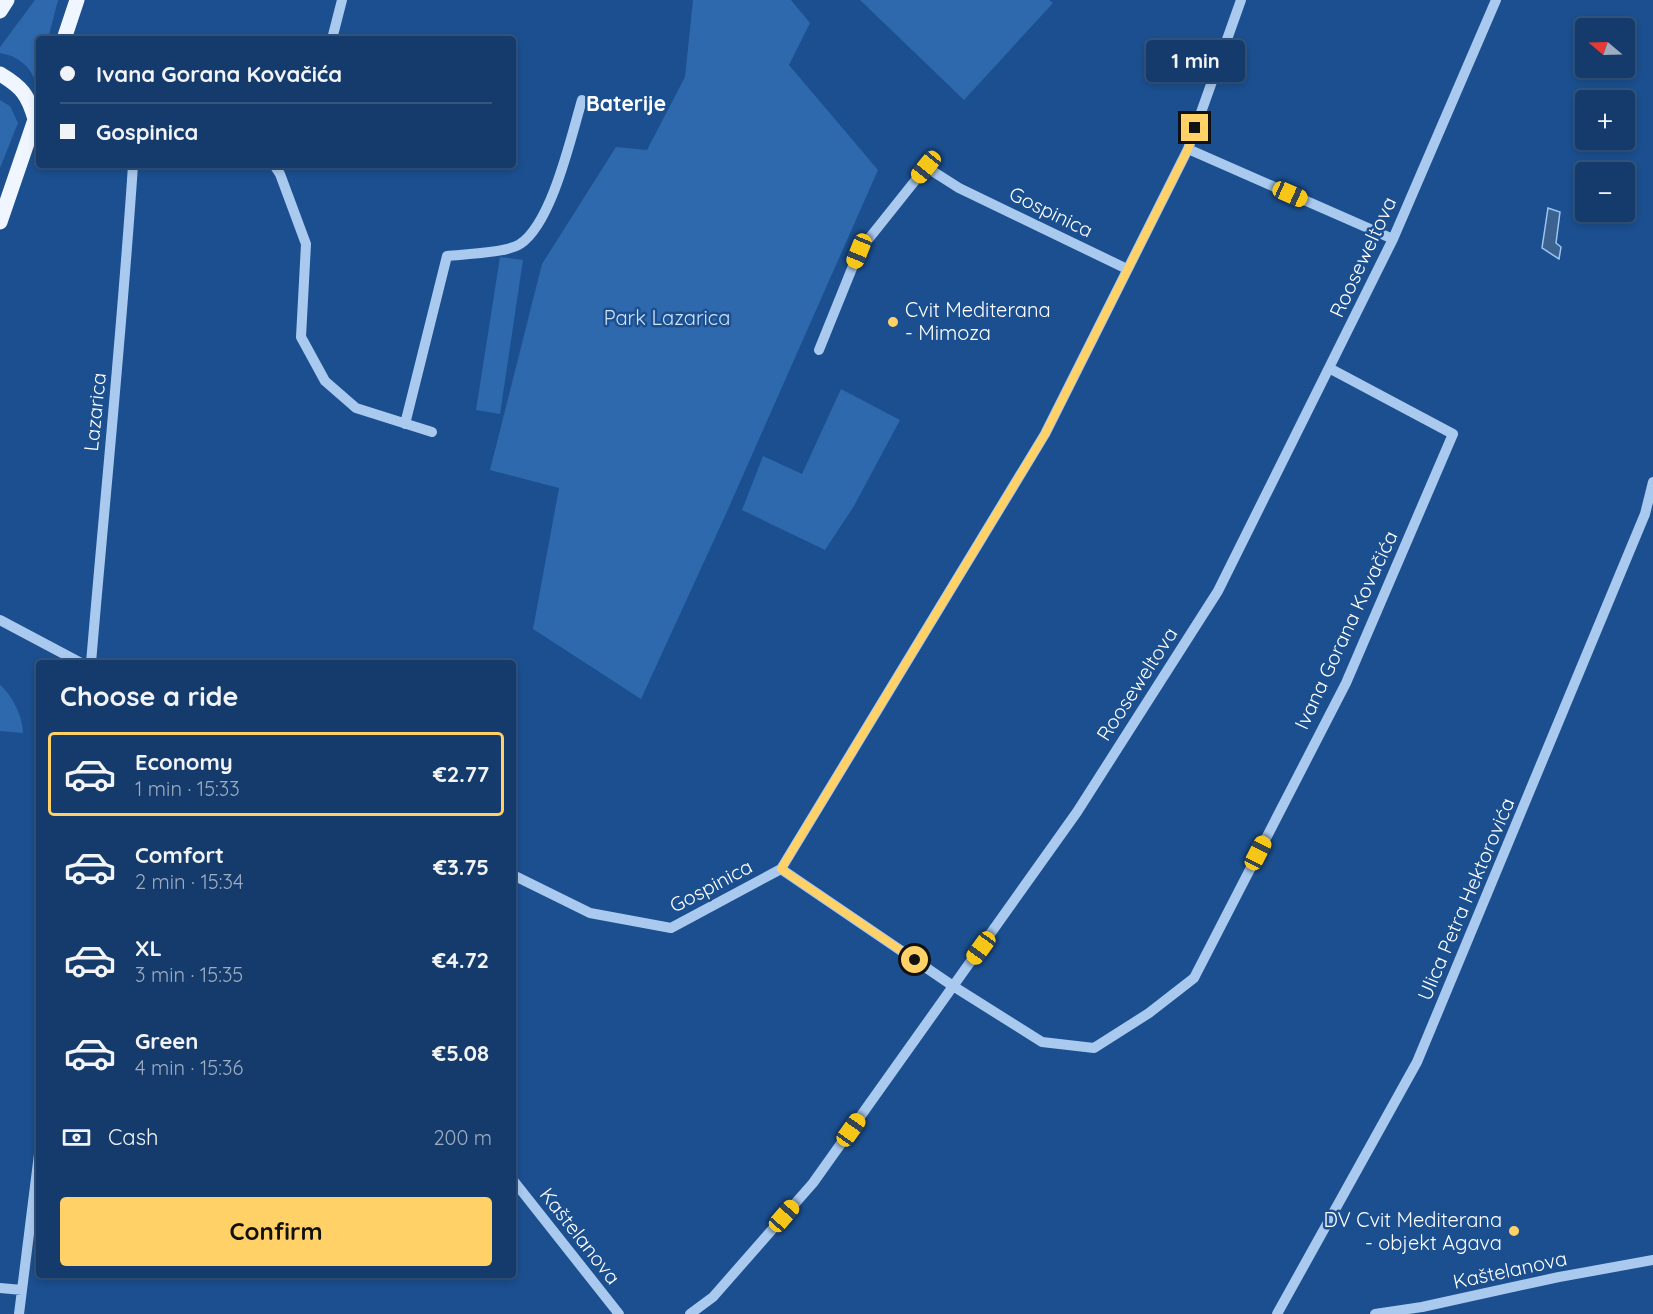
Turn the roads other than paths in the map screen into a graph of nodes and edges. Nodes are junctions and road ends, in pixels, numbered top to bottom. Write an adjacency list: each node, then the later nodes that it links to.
1 (7, 0): 6 (main road)
2 (77, 0): 7 (main road)
3 (342, 0): 8 (street)
4 (1241, 0): 13 (street, Gospinica)
5 (1496, 0): 17 (street, Rooseweltova)
6 (0, 11)
7 (65, 36)
8 (333, 36)
9 (0, 74): 11 (main road)
10 (582, 100): 21 (street)
11 (36, 112)
12 (36, 117): 16 (main road)
13 (1188, 149): 17 (street); 18 (street, Gospinica)
14 (133, 168): 26 (street, Lazarica)
15 (277, 168): 21 (street)
16 (1, 217)
17 (1393, 240): 20 (street, Rooseweltova)
18 (1127, 269): 19 (street, Gospinica); 27 (street, Gospinica)
19 (819, 350)
20 (1329, 368): 29 (street, Rooseweltova); 29 (street, Ivana Gorana Kovačića)
21 (405, 424): 22 (street)
22 (432, 432)
23 (1653, 482): 38 (street, Ulica Petra Hektorovića)
24 (0, 621): 25 (street)
25 (75, 660)
26 (91, 660)
27 (781, 869): 28 (street, Gospinica); 29 (street, Ivana Gorana Kovačića)
28 (516, 876)
29 (953, 986): 37 (street, Rooseweltova)
30 (36, 1178): 34 (street)
31 (516, 1184): 36 (street, Kaštelanova)
32 (1653, 1260): 39 (street, Kaštelanova)
33 (0, 1288): 34 (street)
34 (22, 1290): 35 (street)
35 (19, 1314)
36 (620, 1314)
37 (690, 1314)
38 (1277, 1314)
39 (1375, 1314)

